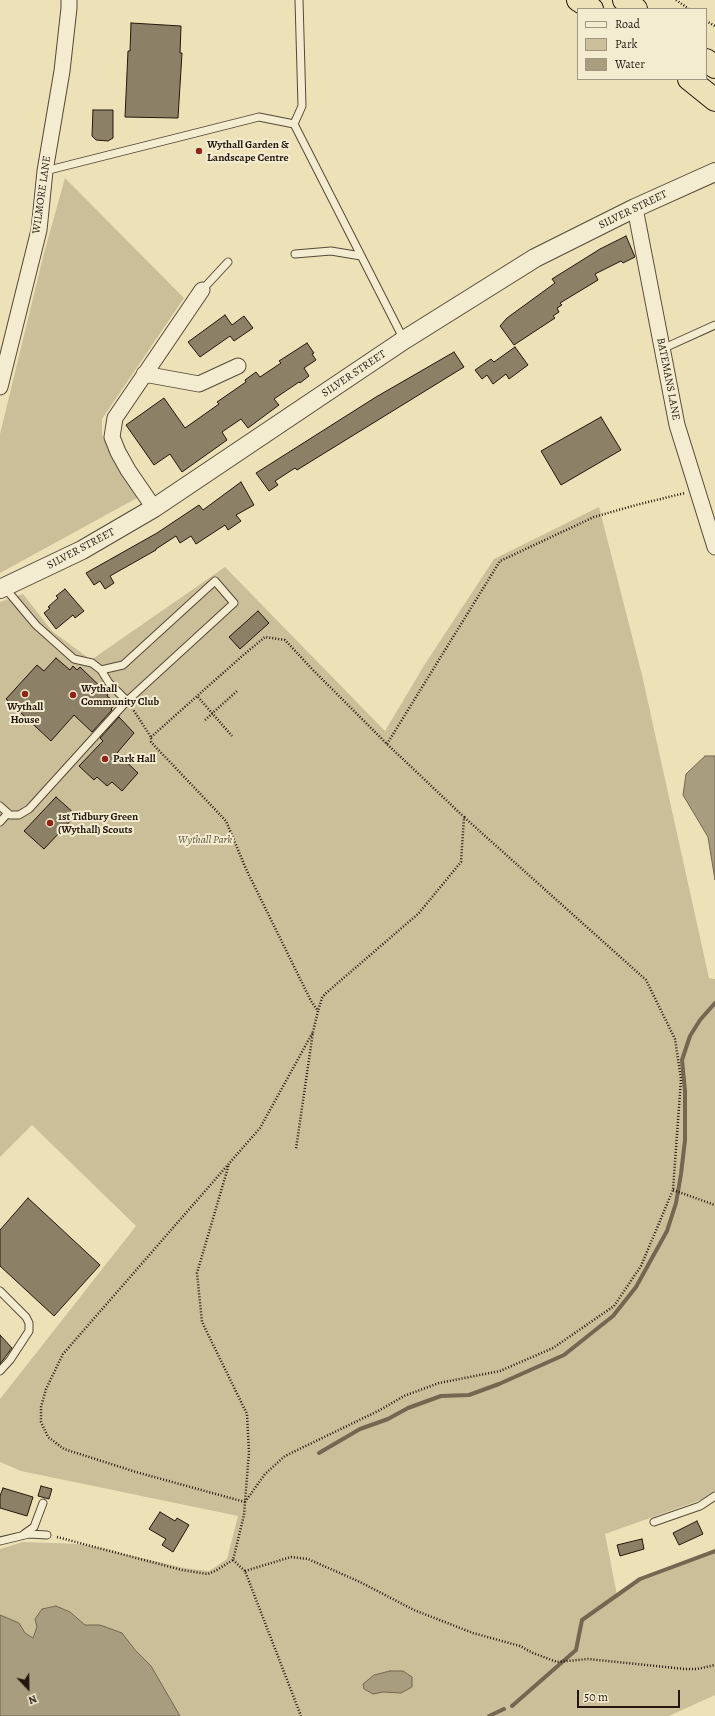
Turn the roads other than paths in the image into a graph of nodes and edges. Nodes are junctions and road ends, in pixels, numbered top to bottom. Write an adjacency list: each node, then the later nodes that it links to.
1 (69, 0): 12 (street, WILMORE LANE)
2 (299, 0): 11 (lane)
3 (578, 0): 5 (highway)
4 (624, 0): 6 (highway)
5 (590, 8)
6 (635, 8)
7 (707, 61): 8 (highway)
8 (715, 67)
9 (690, 80): 10 (highway)
10 (715, 100)
11 (294, 124): 12 (lane); 16 (lane)
12 (45, 171): 24 (street, WILMORE LANE)
13 (715, 172): 14 (street, SILVER STREET)
14 (635, 208): 20 (street, SILVER STREET); 21 (street, BATEMANS LANE)
15 (295, 254): 16 (lane)
16 (361, 256): 20 (lane)
17 (228, 262): 18 (lane)
18 (202, 290): 23 (street)
19 (715, 325): 21 (lane)
20 (404, 340): 25 (street, SILVER STREET)
21 (662, 349): 26 (street, BATEMANS LANE)
22 (238, 366): 23 (street)
23 (144, 374): 25 (street)
24 (0, 387)
25 (154, 508): 27 (street, SILVER STREET)
26 (715, 547)
27 (2, 588): 28 (lane)
28 (101, 670): 29 (lane); 29 (lane)
29 (127, 701): 31 (lane)
30 (0, 806): 31 (lane)
31 (8, 813): 32 (lane)
32 (0, 822)
33 (0, 1291): 34 (lane)
34 (0, 1371)
35 (715, 1496): 37 (lane)
36 (43, 1503): 39 (lane)
37 (654, 1522)
38 (47, 1535): 39 (lane)
39 (22, 1536): 40 (lane)
40 (0, 1541)

